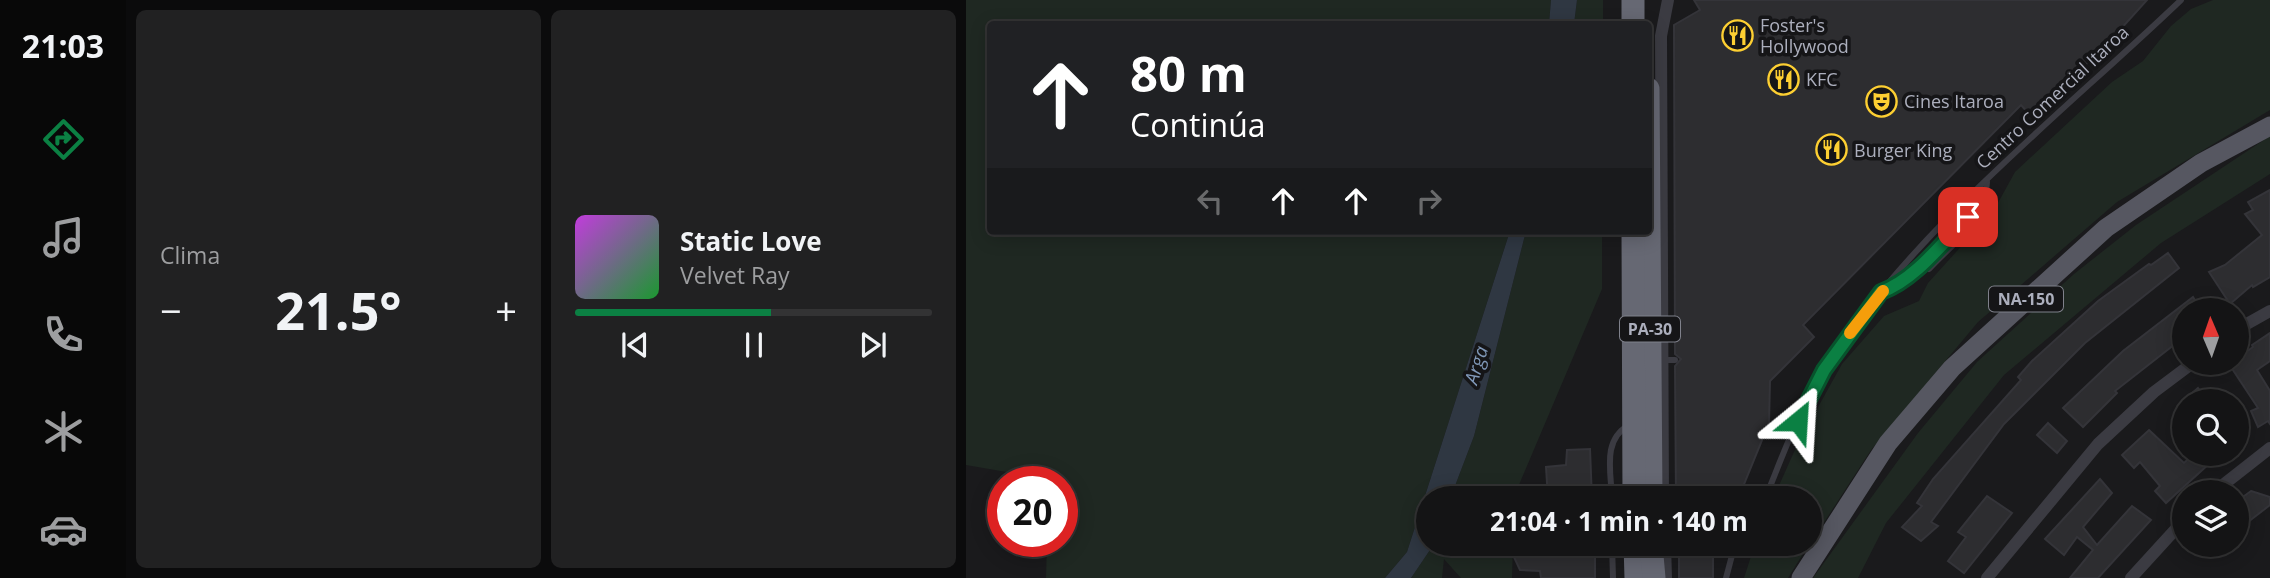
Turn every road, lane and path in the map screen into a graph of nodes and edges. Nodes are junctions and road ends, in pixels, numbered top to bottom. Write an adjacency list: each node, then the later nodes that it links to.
1 (1633, 0): 5 (highway)
2 (1648, 0): 6 (highway)
3 (1668, 0): 23 (street)
4 (2181, 0): 8 (lane, Centro Comercial Itaroa)
5 (1633, 21)
6 (1648, 21)
7 (2270, 126): 35 (main road, NA-150)
8 (1987, 181): 12 (lane); 13 (lane, Centro Comercial Itaroa)
9 (1968, 217): 13 (lane)
10 (1633, 235): 17 (highway, PA-30)
11 (1649, 235): 22 (highway, PA-30)
12 (1929, 269)
13 (1881, 292): 24 (lane, Centro Comercial Itaroa)
14 (2270, 311): 15 (street)
15 (2249, 323)
16 (2177, 375): 36 (street)
17 (1634, 423): 20 (lane); 21 (highway, PA-30)
18 (2270, 448): 19 (street)
19 (2229, 480)
20 (1612, 486)
21 (1634, 486)
22 (1651, 486)
23 (1663, 486)
24 (1770, 486)
25 (2172, 533): 37 (street)
26 (1612, 556): 32 (lane)
27 (1635, 556): 33 (highway)
28 (1656, 556): 31 (highway)
29 (1665, 556): 31 (street)
30 (1732, 556): 34 (lane)
31 (1664, 575)
32 (1613, 578)
33 (1636, 578)
34 (1726, 578)
35 (1801, 578)
36 (1987, 578)
37 (2131, 578)

